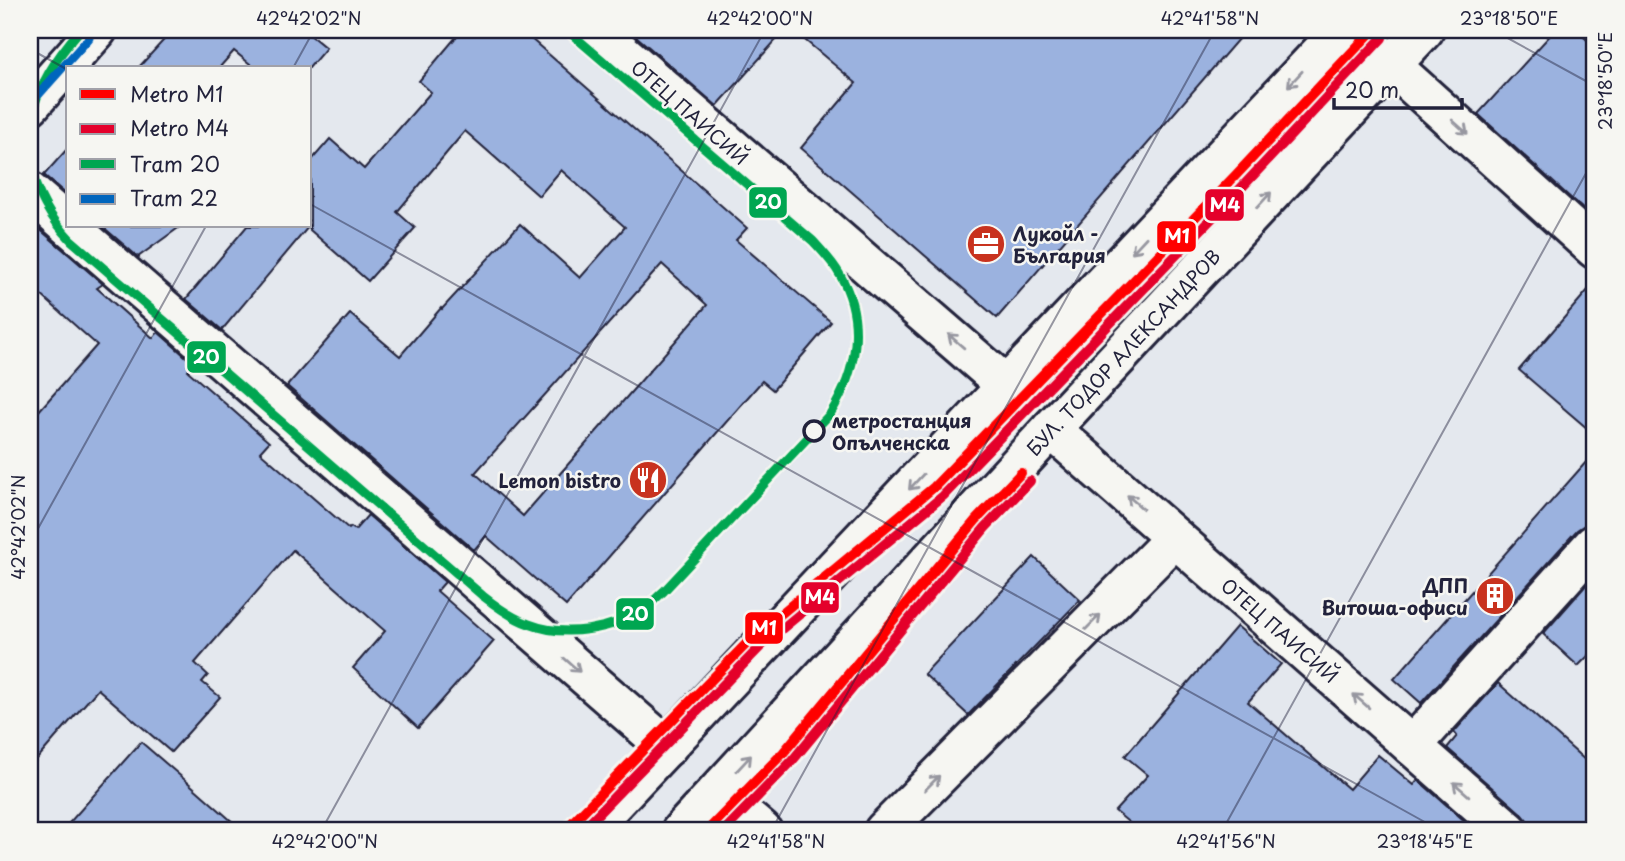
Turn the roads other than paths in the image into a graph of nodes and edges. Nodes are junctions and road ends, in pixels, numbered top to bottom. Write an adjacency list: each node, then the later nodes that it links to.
1 (97, 30): 6 (street)
2 (596, 30): 11 (street, ОТЕЦ ПАИСИЙ, one-way to 2)
3 (1342, 30): 11 (street, one-way to 11)
4 (1424, 30): 5 (street, БУЛ. ТОДОР АЛЕКСАНДРОВ)
5 (1391, 65): 10 (street, one-way to 10); 12 (street, БУЛ. ТОДОР АЛЕКСАНДРОВ, one-way to 5)
6 (30, 105)
7 (30, 192): 8 (street, one-way to 8)
8 (66, 223)
9 (71, 228): 16 (street, one-way to 16)
10 (1595, 249)
11 (1007, 386): 16 (street, one-way to 16)
12 (1051, 429): 13 (street, ОТЕЦ ПАИСИЙ, one-way to 12); 17 (street, БУЛ. ТОДОР АЛЕКСАНДРОВ, one-way to 12)
13 (1175, 538): 15 (street, ОТЕЦ ПАИСИЙ, one-way to 13); 21 (street, one-way to 13)
14 (1593, 545): 15 (street)
15 (1412, 746): 22 (street, ОТЕЦ ПАИСИЙ, one-way to 15)
16 (667, 747): 18 (street)
17 (717, 793): 19 (street, БУЛ. ТОДОР АЛЕКСАНДРОВ); 20 (street)
18 (587, 831)
19 (681, 831)
20 (762, 831)
21 (884, 831)
22 (1509, 831)

